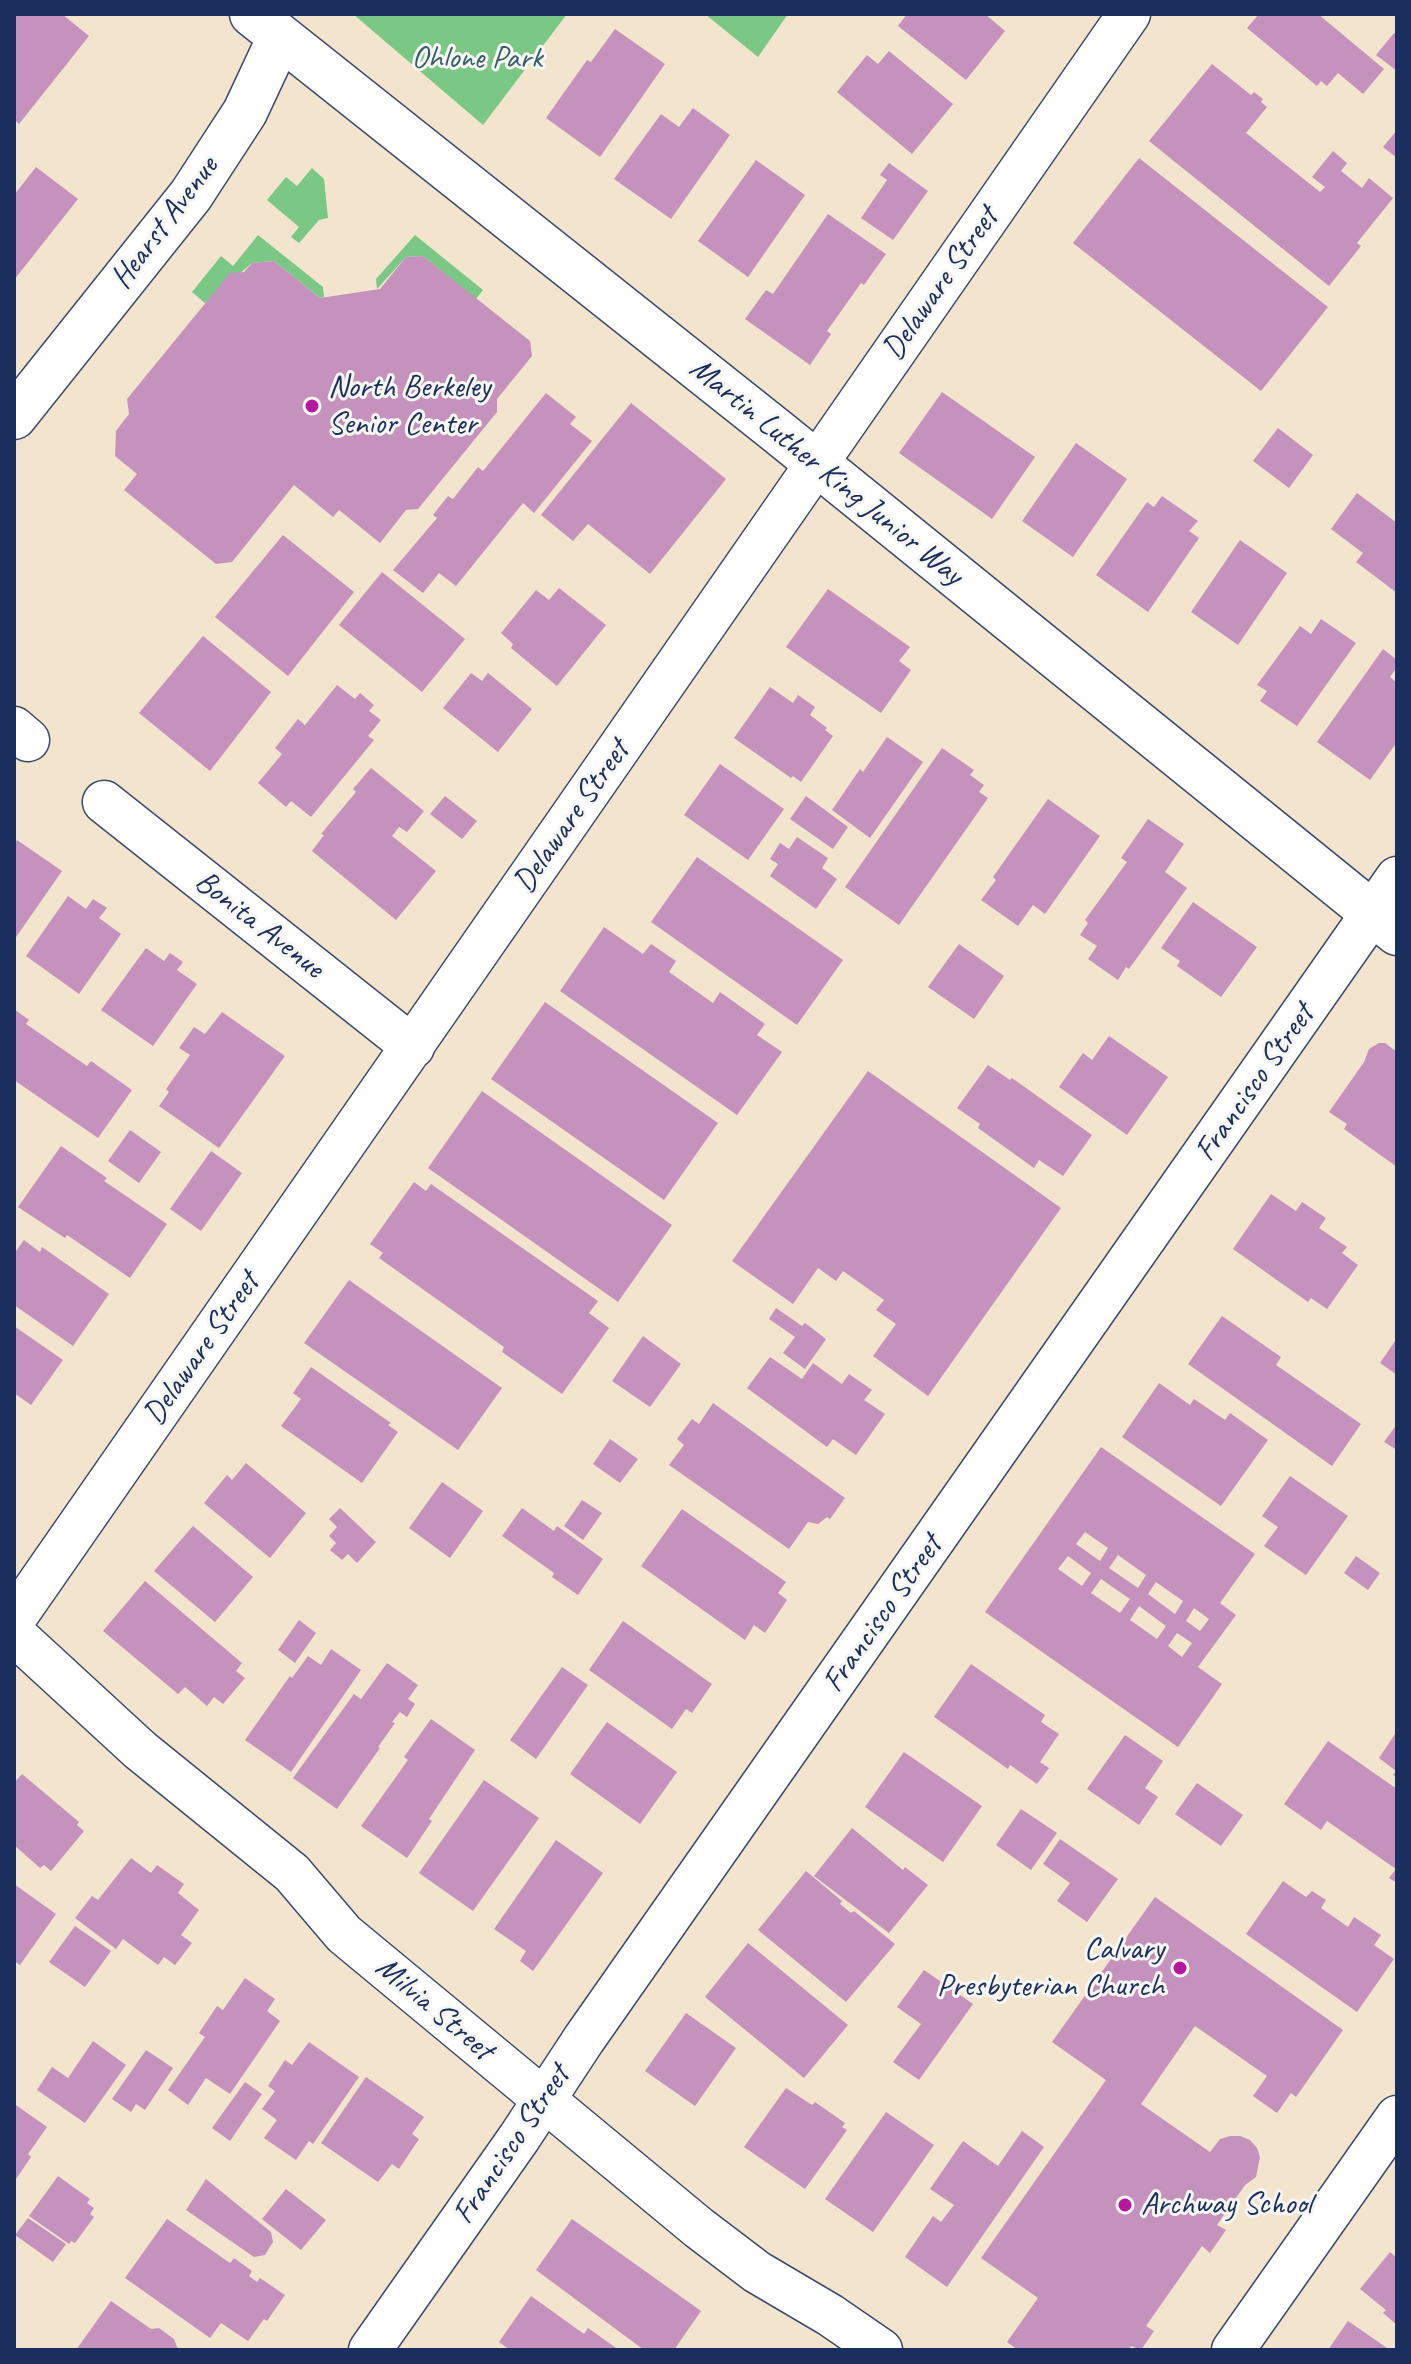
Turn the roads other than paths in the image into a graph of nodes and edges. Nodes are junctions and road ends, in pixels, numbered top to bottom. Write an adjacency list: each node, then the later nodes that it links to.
1 (1129, 14): 4 (street, Delaware Street)
2 (274, 22): 3 (street, Hearst Avenue); 4 (street, Martin Luther King Junior Way)
3 (14, 417)
4 (817, 464): 7 (street, Martin Luther King Junior Way); 8 (street, Delaware Street)
5 (104, 802): 8 (street, Bonita Avenue)
6 (1397, 878): 7 (street, Francisco Street)
7 (1385, 924): 11 (street, Francisco Street)
8 (413, 1047): 9 (street, Delaware Street)
9 (14, 1619)
10 (14, 1634): 11 (street, Milvia Street)
11 (544, 2099): 13 (street, Francisco Street); 14 (street, Milvia Street)
12 (1397, 2117): 15 (street)
13 (370, 2350)
14 (881, 2350)
15 (1233, 2350)

